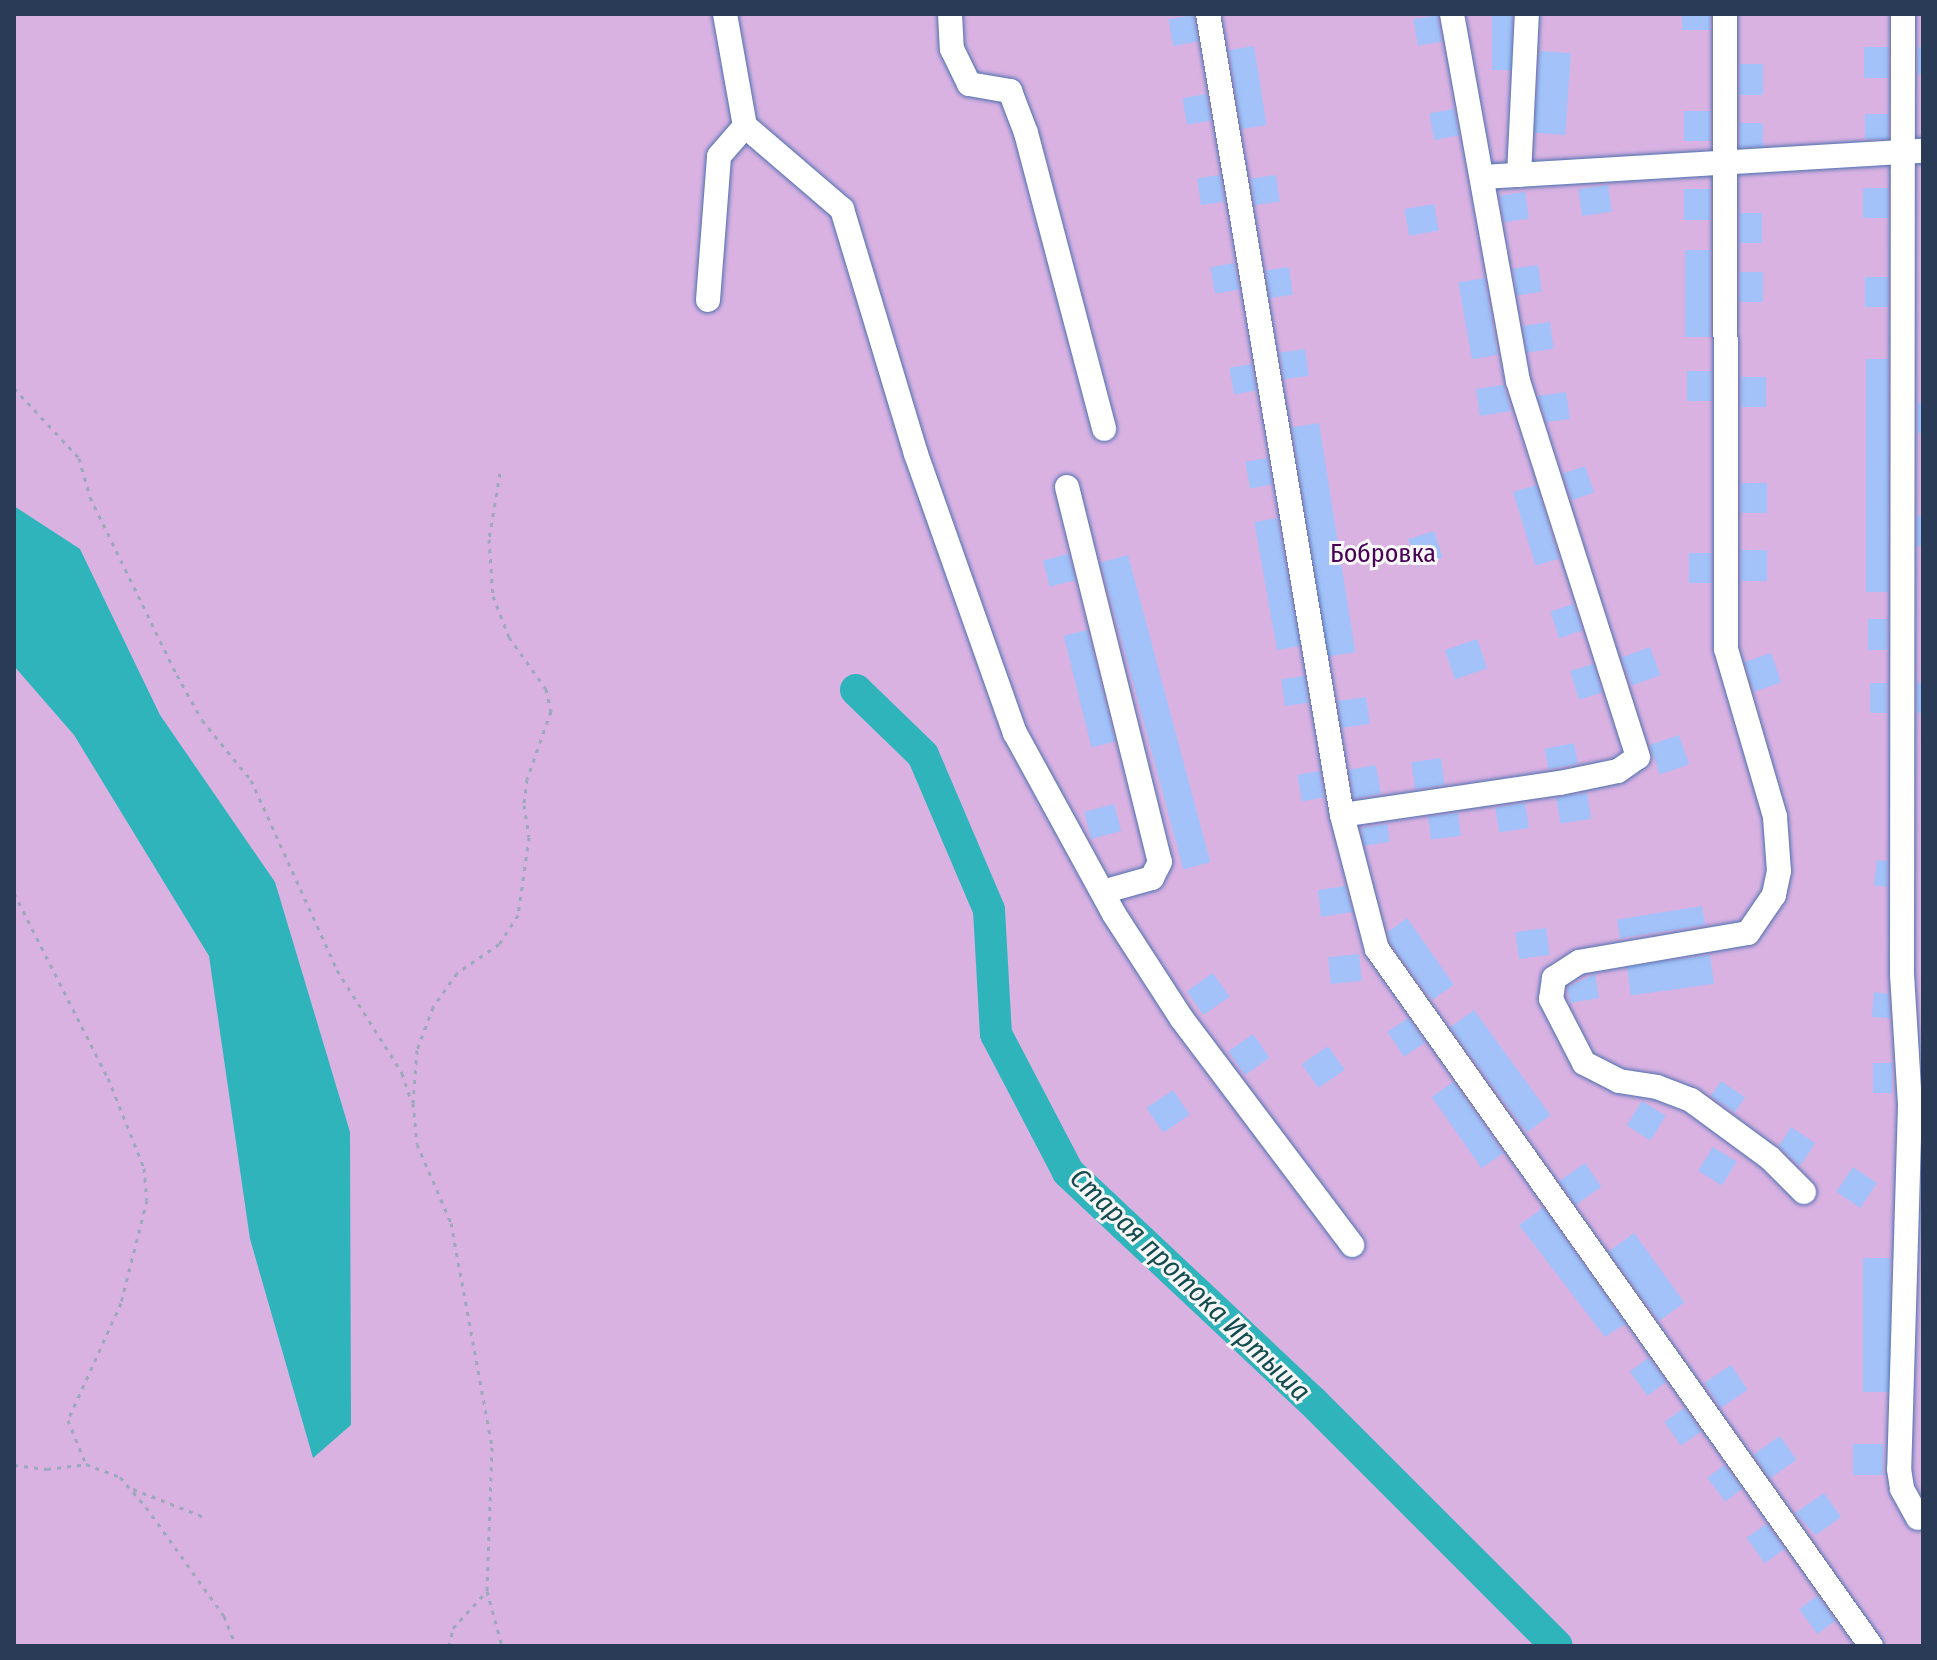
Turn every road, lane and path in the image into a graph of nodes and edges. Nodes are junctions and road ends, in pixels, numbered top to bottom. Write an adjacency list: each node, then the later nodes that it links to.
1 (725, 14): 8 (street)
2 (950, 14): 15 (street)
3 (1208, 14): 18 (street)
4 (1452, 14): 12 (street)
5 (1527, 14): 11 (street)
6 (1725, 14): 10 (street)
7 (1903, 14): 9 (street)
8 (745, 126): 13 (street); 19 (street)
9 (1914, 151): 10 (street); 28 (street)
10 (1726, 165): 11 (street); 22 (street)
11 (1519, 175): 12 (street)
12 (1482, 177): 18 (street)
13 (708, 300)
14 (14, 388): 21 (path)
15 (1104, 429)
16 (500, 473): 21 (path)
17 (1067, 487): 19 (street)
18 (1342, 815): 33 (street)
19 (1106, 891): 23 (street)
20 (14, 893): 24 (path)
21 (413, 1103): 29 (path)
22 (1804, 1192)
23 (1352, 1245)
24 (86, 1464): 25 (path); 26 (path)
25 (14, 1465)
26 (130, 1488): 27 (path); 30 (path)
27 (207, 1518)
28 (1918, 1518)
29 (487, 1591): 31 (path); 32 (path)
30 (236, 1646)
31 (449, 1646)
32 (502, 1646)
33 (1871, 1646)

